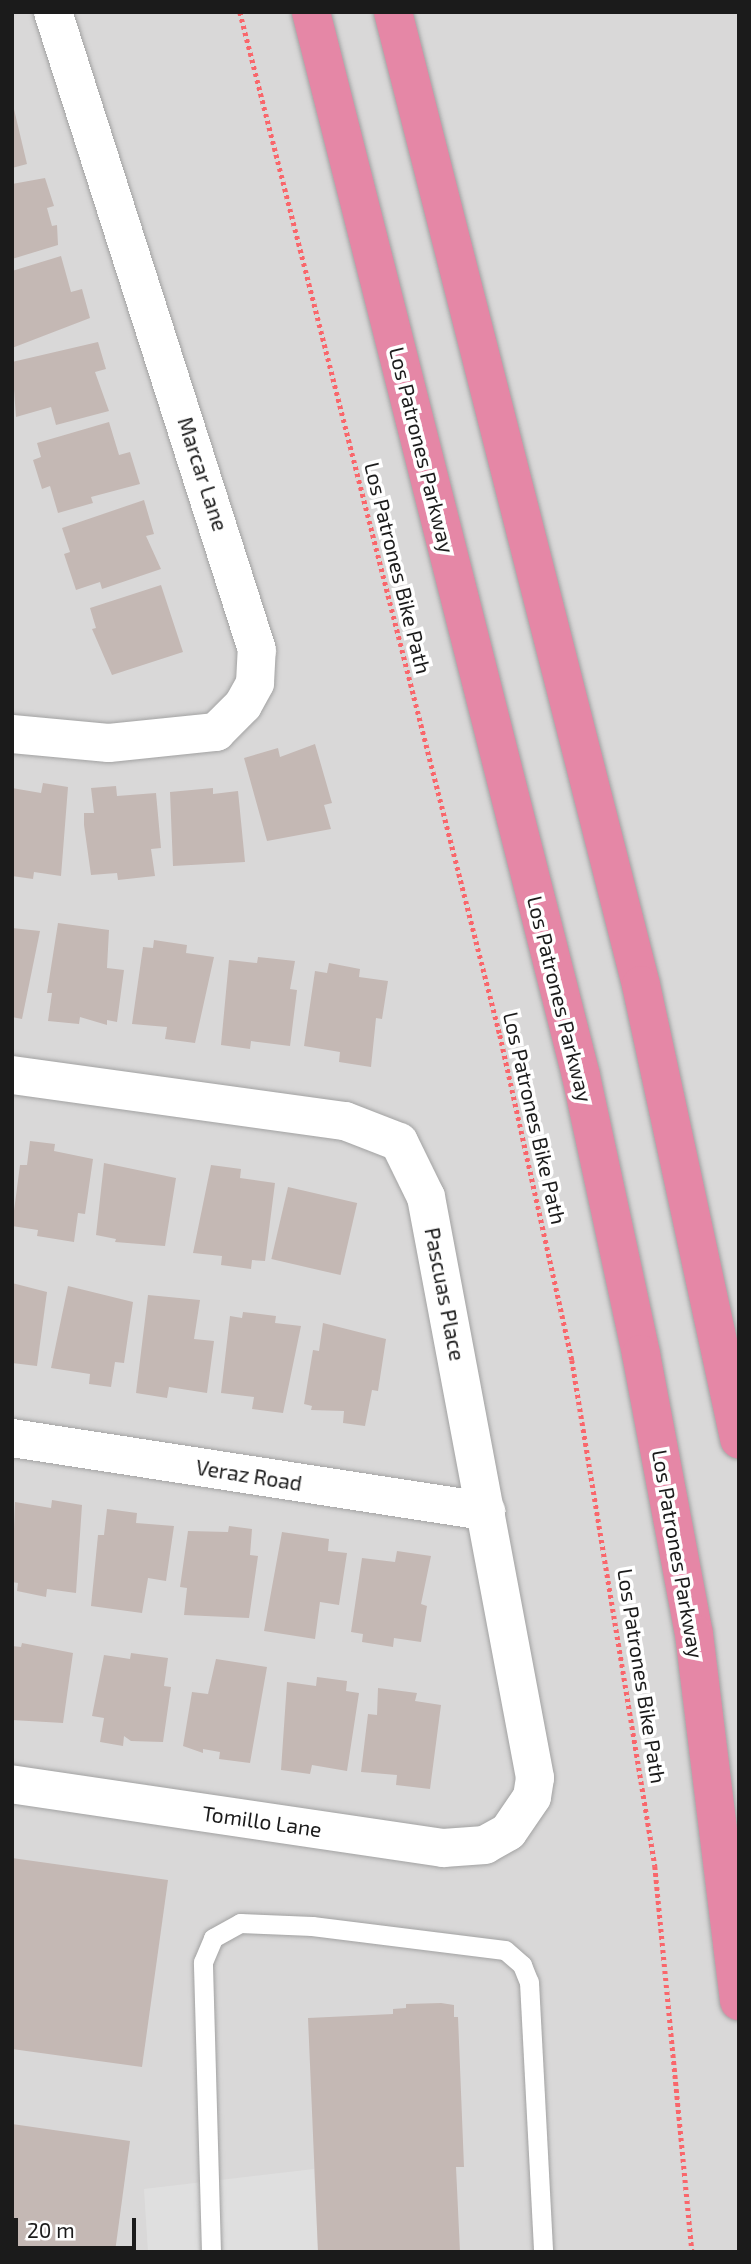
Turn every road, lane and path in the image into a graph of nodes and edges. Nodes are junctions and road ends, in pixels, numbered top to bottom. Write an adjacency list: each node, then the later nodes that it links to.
1 (53, 12): 5 (street, Marcar Lane)
2 (240, 12): 15 (path, Los Patrones Bike Path)
3 (311, 12): 12 (highway, Los Patrones Parkway)
4 (393, 12): 8 (highway)
5 (12, 734)
6 (12, 1075): 9 (street, Pascuas Place)
7 (12, 1438): 9 (street, Veraz Road)
8 (739, 1440)
9 (486, 1511): 11 (street, Pascuas Place)
10 (12, 1784): 11 (street, Tomillo Lane)
11 (508, 1832)
12 (739, 2001)
13 (211, 2252): 14 (lane)
14 (543, 2252)
15 (692, 2252)

